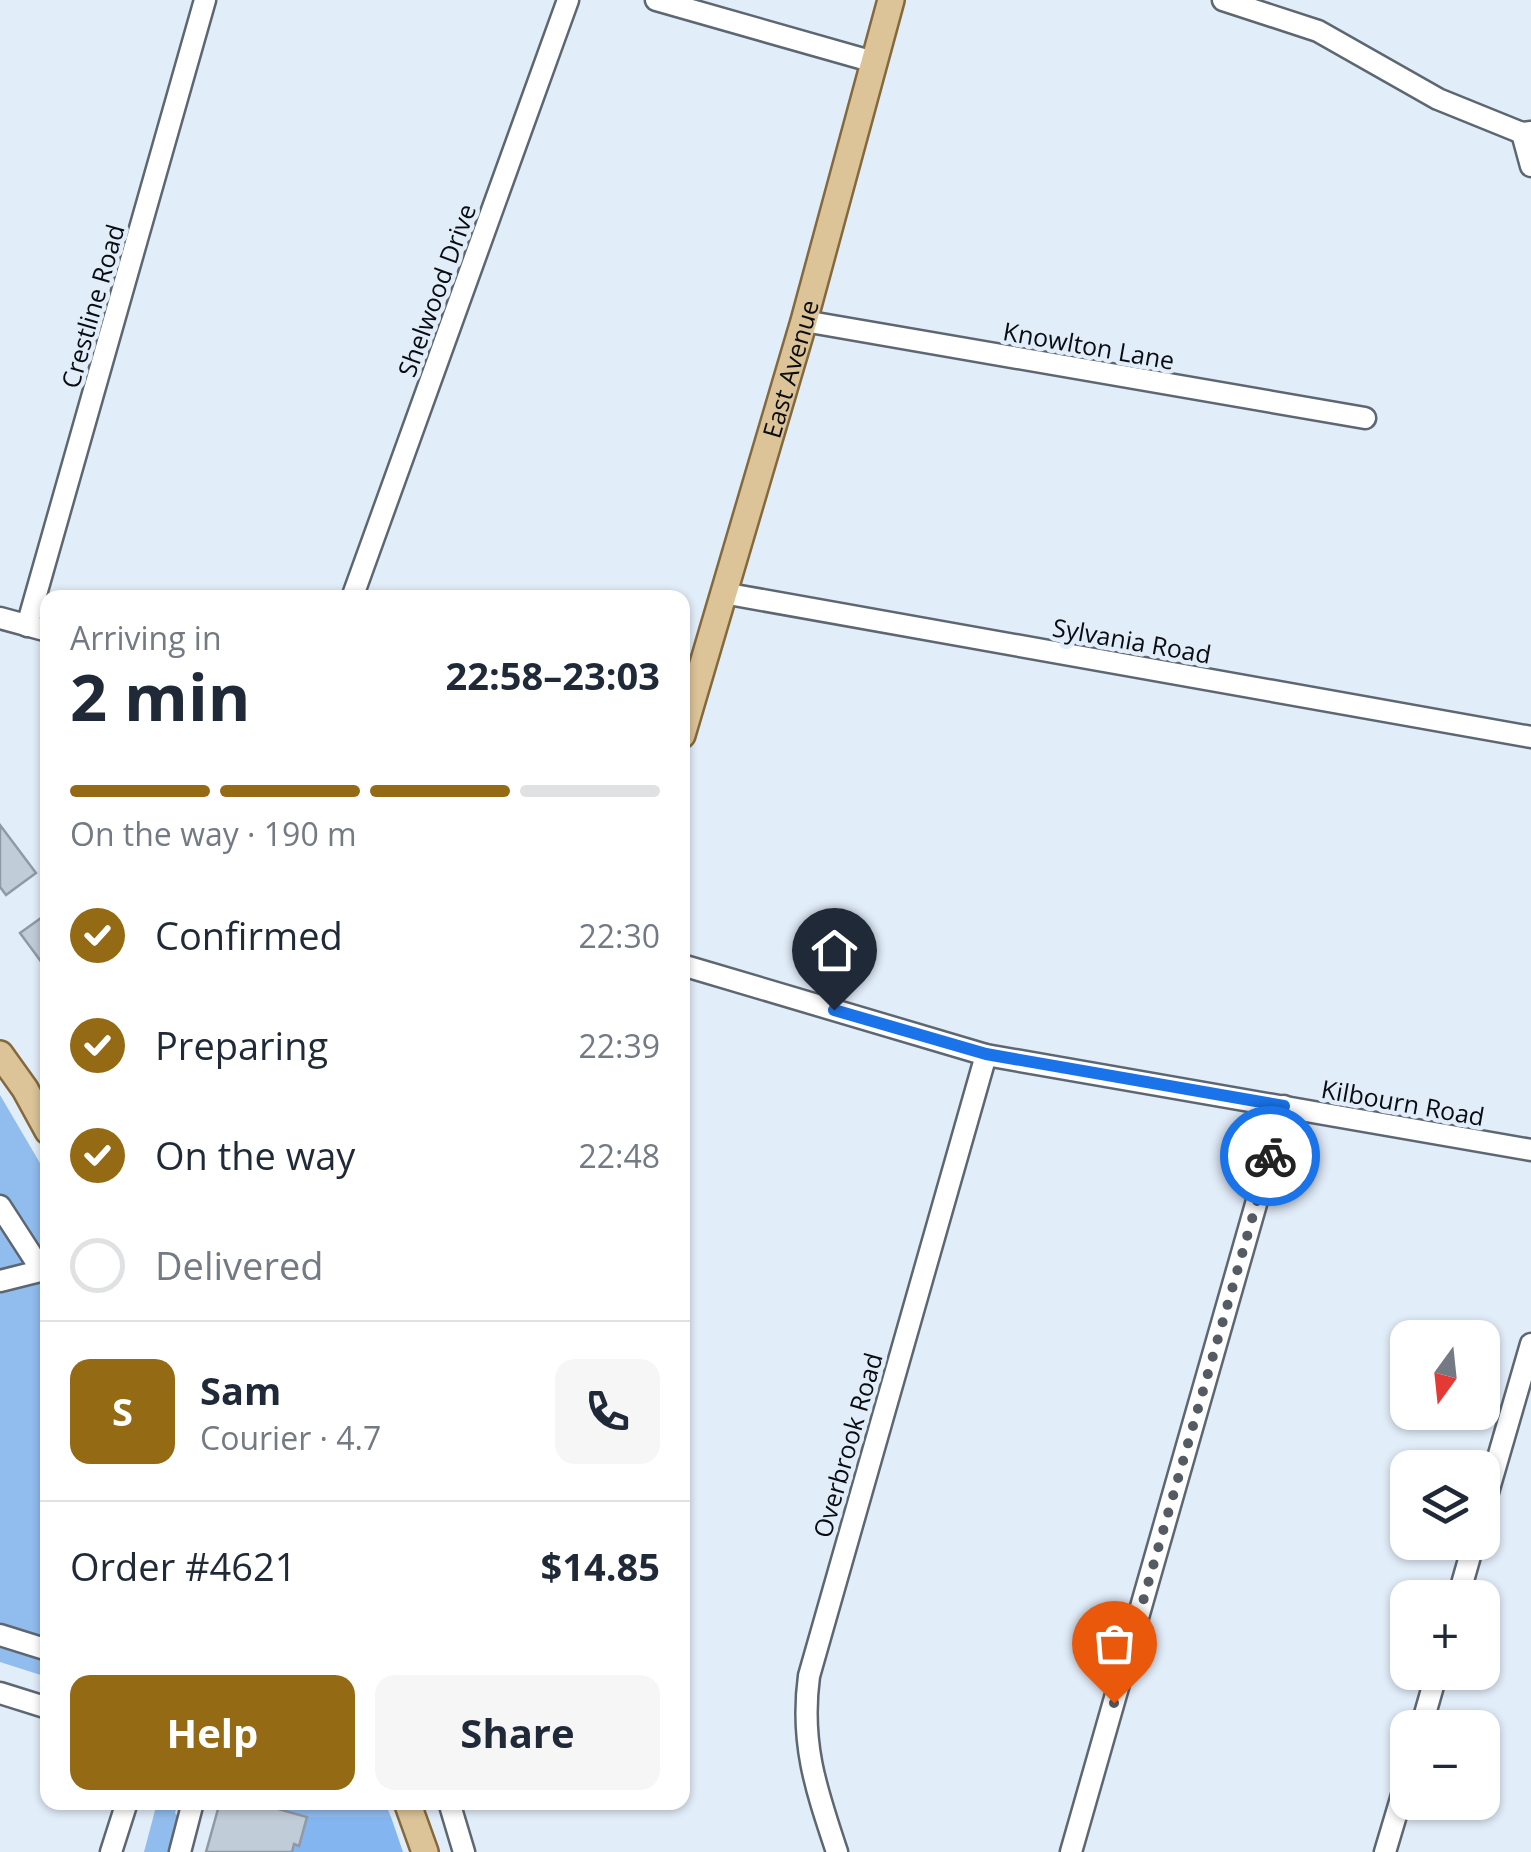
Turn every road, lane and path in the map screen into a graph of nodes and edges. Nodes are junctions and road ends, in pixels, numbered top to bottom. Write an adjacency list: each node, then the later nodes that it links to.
1 (205, 0): 11 (street, Crestline Road)
2 (568, 0): 12 (street, Shelwood Drive)
3 (656, 0): 6 (street)
4 (891, 0): 6 (main road, East Avenue)
5 (1223, 0): 7 (street)
6 (874, 62): 9 (main road, East Avenue)
7 (1527, 132): 8 (street)
8 (1531, 166)
9 (804, 321): 10 (street, Knowlton Lane); 13 (main road, East Avenue)
10 (1365, 418)
11 (47, 590)
12 (355, 590)
13 (723, 592): 16 (main road, East Avenue); 17 (street, Sylvania Road)
14 (0, 618): 15 (street)
15 (37, 629)
16 (690, 707)
17 (1531, 737)
18 (690, 966): 20 (street, Kilbourn Road)
19 (0, 1054): 21 (main road)
20 (986, 1054): 22 (street, Kilbourn Road); 43 (street, Overbrook Road)
21 (36, 1092)
22 (1284, 1106): 23 (street, Kilbourn Road); 44 (street)
23 (1531, 1150)
24 (0, 1206): 25 (street)
25 (40, 1263)
26 (40, 1271): 27 (street)
27 (0, 1281)
28 (1531, 1344): 29 (street)
29 (1500, 1451)
30 (0, 1635): 31 (street)
31 (40, 1648)
32 (0, 1694): 33 (street)
33 (40, 1706)
34 (124, 1810): 39 (street)
35 (191, 1810): 40 (street)
36 (410, 1810): 41 (main road)
37 (451, 1810): 42 (street)
38 (1395, 1820): 45 (street)
39 (111, 1852)
40 (180, 1852)
41 (425, 1852)
42 (464, 1852)
43 (837, 1852)
44 (1071, 1852)
45 (1385, 1852)

